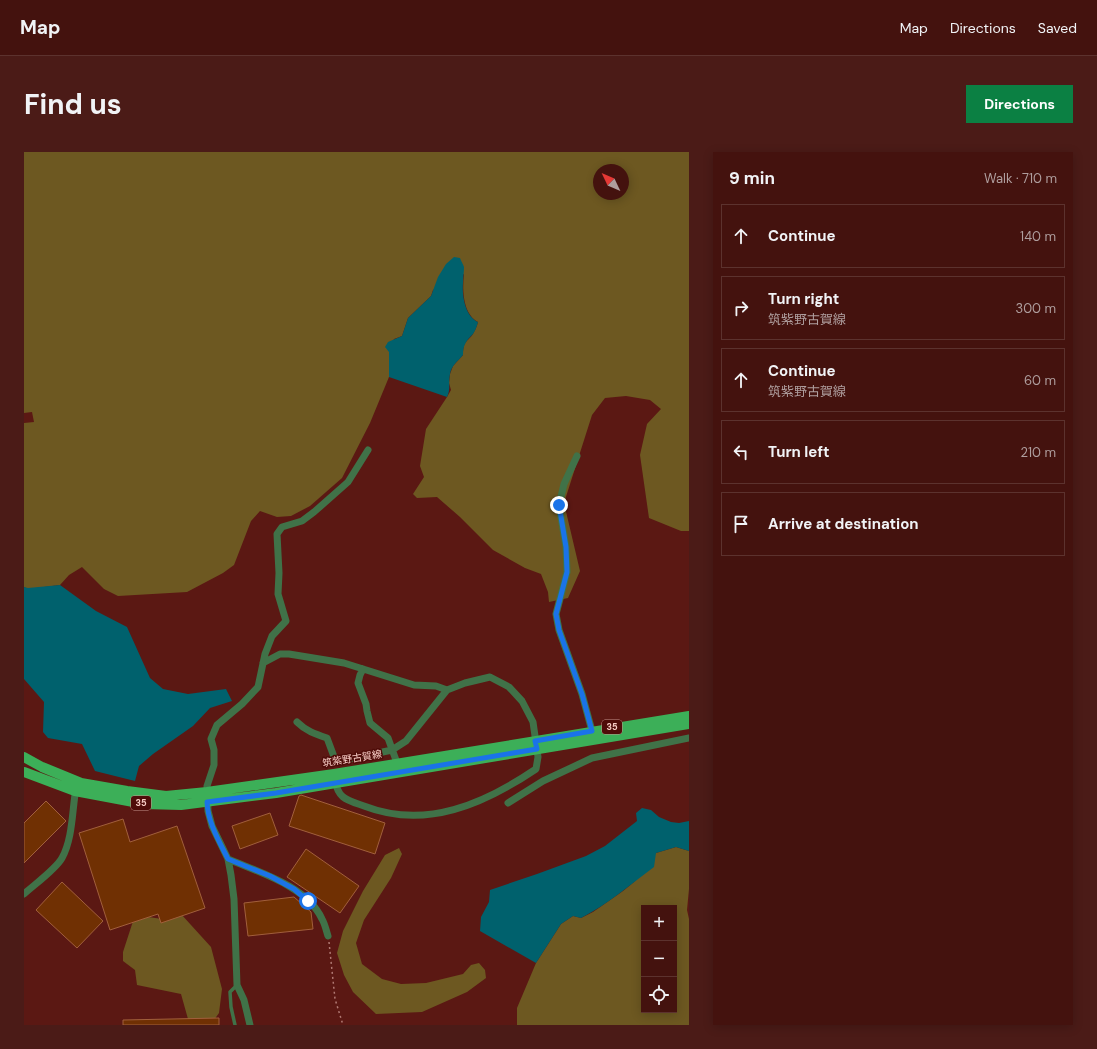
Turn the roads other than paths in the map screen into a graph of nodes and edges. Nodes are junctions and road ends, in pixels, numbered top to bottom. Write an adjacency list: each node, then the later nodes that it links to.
1 (368, 450): 3 (street)
2 (577, 456): 9 (street)
3 (263, 663): 4 (street); 18 (street)
4 (363, 669): 5 (street); 12 (street)
5 (447, 690): 11 (street); 12 (street)
6 (689, 716): 9 (main road, 筑紫野古賀線 / 35)
7 (297, 722): 12 (street)
8 (689, 724): 11 (main road, 筑紫野古賀線 / 35)
9 (592, 731): 11 (main road, 筑紫野古賀線 / 35)
10 (689, 738): 19 (street)
11 (536, 745): 14 (main road, 筑紫野古賀線 / 35); 16 (main road, 筑紫野古賀線 / 35); 16 (street)
12 (392, 750): 14 (street)
13 (24, 757): 17 (main road, 筑紫野古賀線 / 35)
14 (397, 763): 16 (main road, 筑紫野古賀線 / 35)
15 (24, 772): 17 (main road, 筑紫野古賀線 / 35)
16 (334, 778): 18 (main road, 筑紫野古賀線 / 35)
17 (76, 786): 18 (main road, 筑紫野古賀線 / 35); 21 (street)
18 (207, 797): 20 (street)
19 (508, 803)
20 (228, 859): 22 (street); 23 (street)
21 (24, 894)
22 (328, 936)
23 (237, 985): 24 (lane); 25 (street)
24 (235, 1025)
25 (250, 1025)

